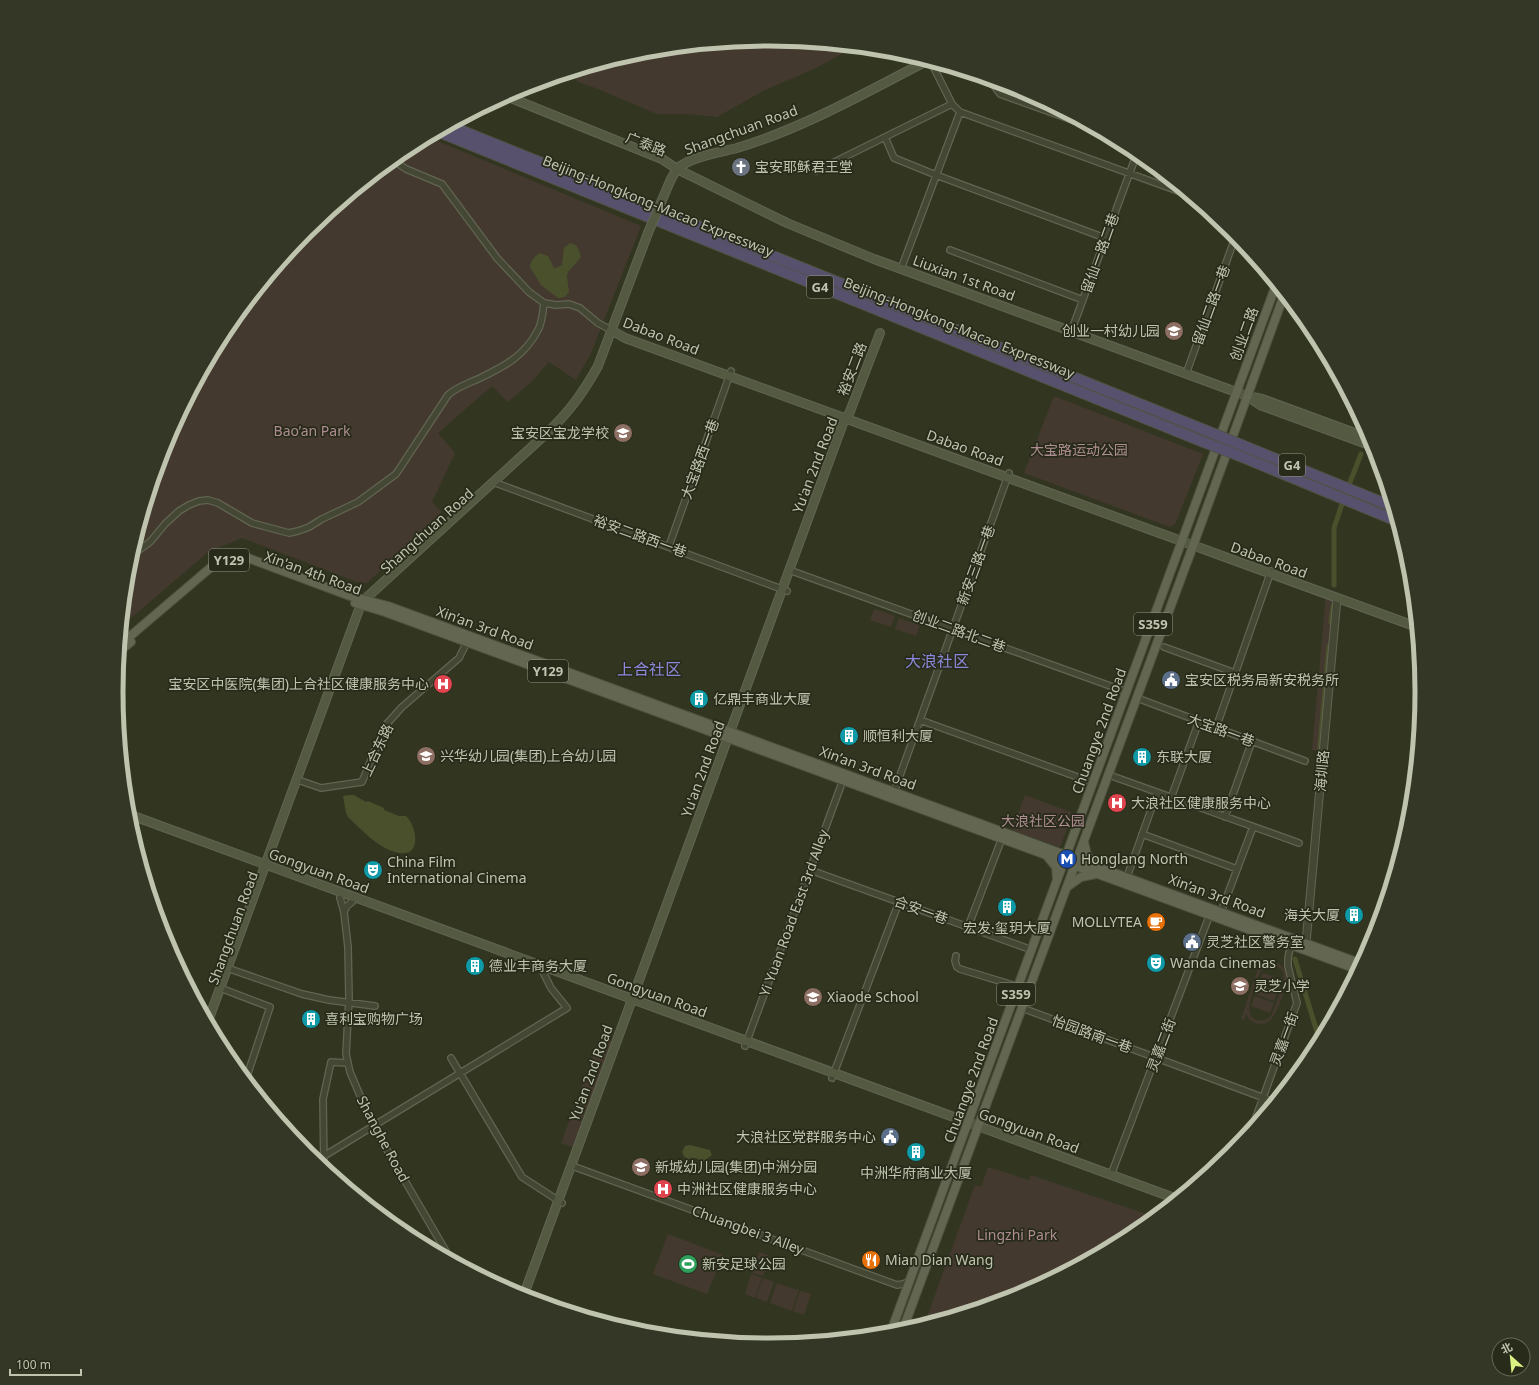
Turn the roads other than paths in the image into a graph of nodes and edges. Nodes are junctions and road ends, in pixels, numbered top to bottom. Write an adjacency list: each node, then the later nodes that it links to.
1 (921, 64): 14 (main road, Shangchuan Road)
2 (934, 67): 6 (street)
3 (995, 87): 8 (street)
4 (513, 99): 14 (main road, 广泰路)
5 (507, 102): 14 (main road, 广泰路)
6 (952, 104): 7 (street); 11 (street)
7 (960, 112): 16 (street); 17 (street)
8 (1060, 115)
9 (455, 128): 39 (highway, Beijing-Hongkong-Macao Expressway / G4, bridge)
10 (444, 134): 40 (highway, Beijing-Hongkong-Macao Expressway / G4, bridge)
11 (885, 137): 15 (street); 17 (street)
12 (1134, 159): 16 (street, 留仙一路二巷)
13 (398, 164): 26 (street)
14 (677, 169): 22 (main road, Liuxian 1st Road); 27 (main road, Shangchuan Road, bridge)
15 (816, 171)
16 (1129, 174): 18 (street); 19 (street, 留仙一路二巷)
17 (936, 175): 19 (street); 22 (street)
18 (1176, 191)
19 (1105, 238): 25 (street, 留仙一路二巷)
20 (1234, 242): 31 (street, 留仙二路一巷)
21 (950, 250): 25 (street)
22 (901, 269): 28 (main road, Liuxian 1st Road)
23 (1274, 289): 32 (main road, 创业二路 / S359)
24 (1282, 299): 33 (main road, 创业二路 / S359)
25 (1083, 300): 28 (street, 留仙一路二巷)
26 (544, 303): 27 (street); 44 (street)
27 (611, 330): 30 (main road, Dabao Road); 38 (main road, Shangchuan Road)
28 (1071, 332): 31 (main road, Liuxian 1st Road)
29 (880, 333): 34 (main road, 裕安二路)
30 (731, 373): 34 (main road, Dabao Road); 43 (street, 大宝路西一巷)
31 (1186, 374): 32 (main road, Liuxian 1st Road)
32 (1237, 392): 33 (main road, Liuxian 1st Road); 41 (main road, Chuangye 2nd Road / S359)
33 (1247, 396): 35 (main road, Liuxian 1st Road); 36 (main road, Liuxian 1st Road); 42 (main road, Chuangye 2nd Road / S359)
34 (848, 417): 37 (main road, Dabao Road); 45 (main road, Yu'an 2nd Road)
35 (1363, 436)
36 (1366, 444)
37 (1008, 475): 41 (main road, Dabao Road); 52 (street, 新安三路一巷)
38 (496, 483): 43 (street, 裕安二路西一巷); 49 (main road, Shangchuan Road)
39 (1388, 505)
40 (1392, 519)
41 (1183, 540): 42 (main road, Dabao Road); 58 (main road, Chuangye 2nd Road / S359)
42 (1194, 544): 46 (main road, Dabao Road); 59 (main road, Chuangye 2nd Road / S359)
43 (669, 546): 47 (street, 裕安二路西一巷)
44 (139, 550)
45 (792, 571): 47 (main road, Yu'an 2nd Road); 52 (street, 创业二路北二巷)
46 (1270, 572): 48 (main road, Dabao Road); 50 (main road, Dabao Road); 57 (street)
47 (785, 590): 63 (main road, Yu'an 2nd Road)
48 (1337, 598): 51 (main road, Dabao Road); 99 (street, 海圳路)
49 (364, 603): 53 (main road, Xin'an 4th Road / Y129); 54 (main road, Xin’an 3rd Road / Y129); 55 (main road, Xin'an 4th Road / Y129); 63 (main road, Xin’an 3rd Road); 68 (main road, Shangchuan Road)
50 (1411, 620)
51 (1412, 625)
52 (953, 628): 58 (street, 创业二路北二巷); 60 (street, 新安三路一巷)
53 (125, 640)
54 (465, 645): 63 (main road, Xin’an 3rd Road / Y129); 68 (street, 上合东路)
55 (124, 647)
56 (1164, 647): 57 (street)
57 (1235, 673): 62 (street)
58 (1127, 692): 69 (main road, Chuangye 2nd Road / S359)
59 (1137, 698): 61 (street, 大宝路一巷); 66 (main road, Chuangye 2nd Road / S359)
60 (920, 720): 69 (street); 70 (street, 新安三路一巷)
61 (1199, 721): 62 (street, 大宝路一巷); 72 (street)
62 (1216, 728): 64 (street, 大宝路一巷)
63 (731, 735): 67 (main road, Xin’an 3rd Road); 70 (main road, Xin’an 3rd Road); 110 (main road, Yu'an 2nd Road)
64 (1252, 741): 65 (street, 大宝路一巷); 74 (street)
65 (1305, 760)
66 (1108, 774): 71 (street); 80 (main road, Chuangye 2nd Road / S359)
67 (843, 780): 79 (main road, Xin’an 3rd Road); 87 (street, Yi Yuan Road East 3rd Alley)
68 (298, 781): 85 (main road, Shangchuan Road)
69 (1094, 783): 78 (main road, Chuangye 2nd Road / S359)
70 (894, 792): 82 (main road, Xin’an 3rd Road)
71 (1157, 792): 72 (street); 77 (street)
72 (1171, 798): 74 (street)
73 (135, 817): 85 (main road, Gongyuan Road)
74 (1225, 817): 76 (street)
75 (136, 822): 85 (main road, Gongyuan Road)
76 (1253, 827): 81 (street); 86 (street)
77 (1142, 834): 86 (street); 89 (street)
78 (1074, 837): 82 (main road); 83 (main road, Chuangye 2nd Road / S359)
79 (1002, 838): 82 (main road, Xin’an 3rd Road); 98 (street)
80 (1084, 840): 84 (main road, Chuangye 2nd Road / S359); 88 (main road)
81 (1298, 843)
82 (1048, 852): 83 (main road, Xin’an 3rd Road); 90 (main road)
83 (1066, 858): 84 (main road, Xin’an 3rd Road); 90 (main road, Chuangye 2nd Road / S359)
84 (1076, 862): 88 (main road, Xin’an 3rd Road); 91 (main road, Chuangye 2nd Road / S359)
85 (266, 868): 92 (main road, Gongyuan Road); 105 (main road, Shangchuan Road); 110 (main road, Gongyuan Road)
86 (1237, 869): 96 (street)
87 (810, 870): 94 (street, 合安一巷); 115 (street, Yi Yuan Road East 3rd Alley)
88 (1099, 870): 89 (main road, Xin’an 3rd Road); 91 (main road); 97 (main road, Xin’an 3rd Road)
89 (1127, 877): 96 (main road, Xin’an 3rd Road)
90 (1057, 884): 101 (main road, Chuangye 2nd Road / S359)
91 (1067, 887): 112 (main road, Chuangye 2nd Road / S359)
92 (340, 898): 93 (main road, Gongyuan Road); 95 (street, Shanghe Road)
93 (352, 902): 95 (street); 106 (main road, Gongyuan Road)
94 (899, 902): 98 (street, 合安一巷); 121 (street)
95 (344, 912): 109 (street, Shanghe Road)
96 (1221, 912): 99 (main road, Xin’an 3rd Road)
97 (1210, 914): 100 (main road, Xin’an 3rd Road); 117 (street, 灵嘉二街)
98 (968, 927): 101 (street, 合安一巷)
99 (1306, 943): 103 (main road, Xin’an 3rd Road)
100 (1291, 944): 104 (main road, Xin’an 3rd Road); 122 (street, 灵嘉一街)
101 (1032, 950): 107 (main road, Chuangye 2nd Road / S359)
102 (956, 956): 107 (street)
103 (1357, 962)
104 (1354, 968)
105 (230, 969): 108 (main road, Shangchuan Road); 109 (street)
106 (543, 972): 110 (main road, Gongyuan Road); 119 (street)
107 (1018, 987): 125 (main road, Chuangye 2nd Road / S359)
108 (222, 989): 113 (main road, Shangchuan Road); 114 (main road, Shangchuan Road); 120 (street)
109 (348, 1002): 111 (street); 118 (street, Shanghe Road)
110 (633, 1003): 115 (main road, Gongyuan Road); 130 (main road, Yu'an 2nd Road); 134 (main road, Yu'an 2nd Road)
111 (375, 1006)
112 (1022, 1008): 117 (street, 怡园路南一巷); 127 (main road, Chuangye 2nd Road / S359)
113 (210, 1016)
114 (213, 1021)
115 (746, 1044): 121 (main road, Gongyuan Road)
116 (451, 1058): 119 (street)
117 (1156, 1058): 122 (street, 怡园路南一巷); 131 (street, 灵嘉二街)
118 (348, 1063): 126 (street, Shanghe Road); 128 (street)
119 (460, 1073): 126 (street); 134 (street)
120 (248, 1074)
121 (833, 1076): 125 (main road, Gongyuan Road)
122 (1263, 1097): 123 (street, 怡园路南一巷); 124 (street, 灵嘉一街)
123 (1271, 1100)
124 (1255, 1120)
125 (968, 1125): 127 (main road, Gongyuan Road); 136 (main road, Chuangye 2nd Road / S359)
126 (373, 1126): 128 (street); 135 (street, Shanghe Road)
127 (977, 1129): 131 (main road, Gongyuan Road); 133 (main road, Gongyuan Road); 141 (main road, Chuangye 2nd Road / S359)
128 (324, 1156): 129 (street)
129 (324, 1161)
130 (576, 1168): 134 (main road, Yu'an 2nd Road); 137 (street, Chuangbei 3 Alley)
131 (1111, 1175): 132 (main road, Gongyuan Road)
132 (1173, 1197)
133 (1168, 1201)
134 (560, 1202): 138 (main road, Yu'an 2nd Road); 139 (main road, Yu'an 2nd Road)
135 (446, 1252)
136 (911, 1280): 137 (street); 140 (main road, S359)
137 (897, 1285): 140 (street)
138 (525, 1291)
139 (529, 1293)
140 (904, 1298): 142 (main road, S359)
141 (905, 1325)
142 (893, 1327)

